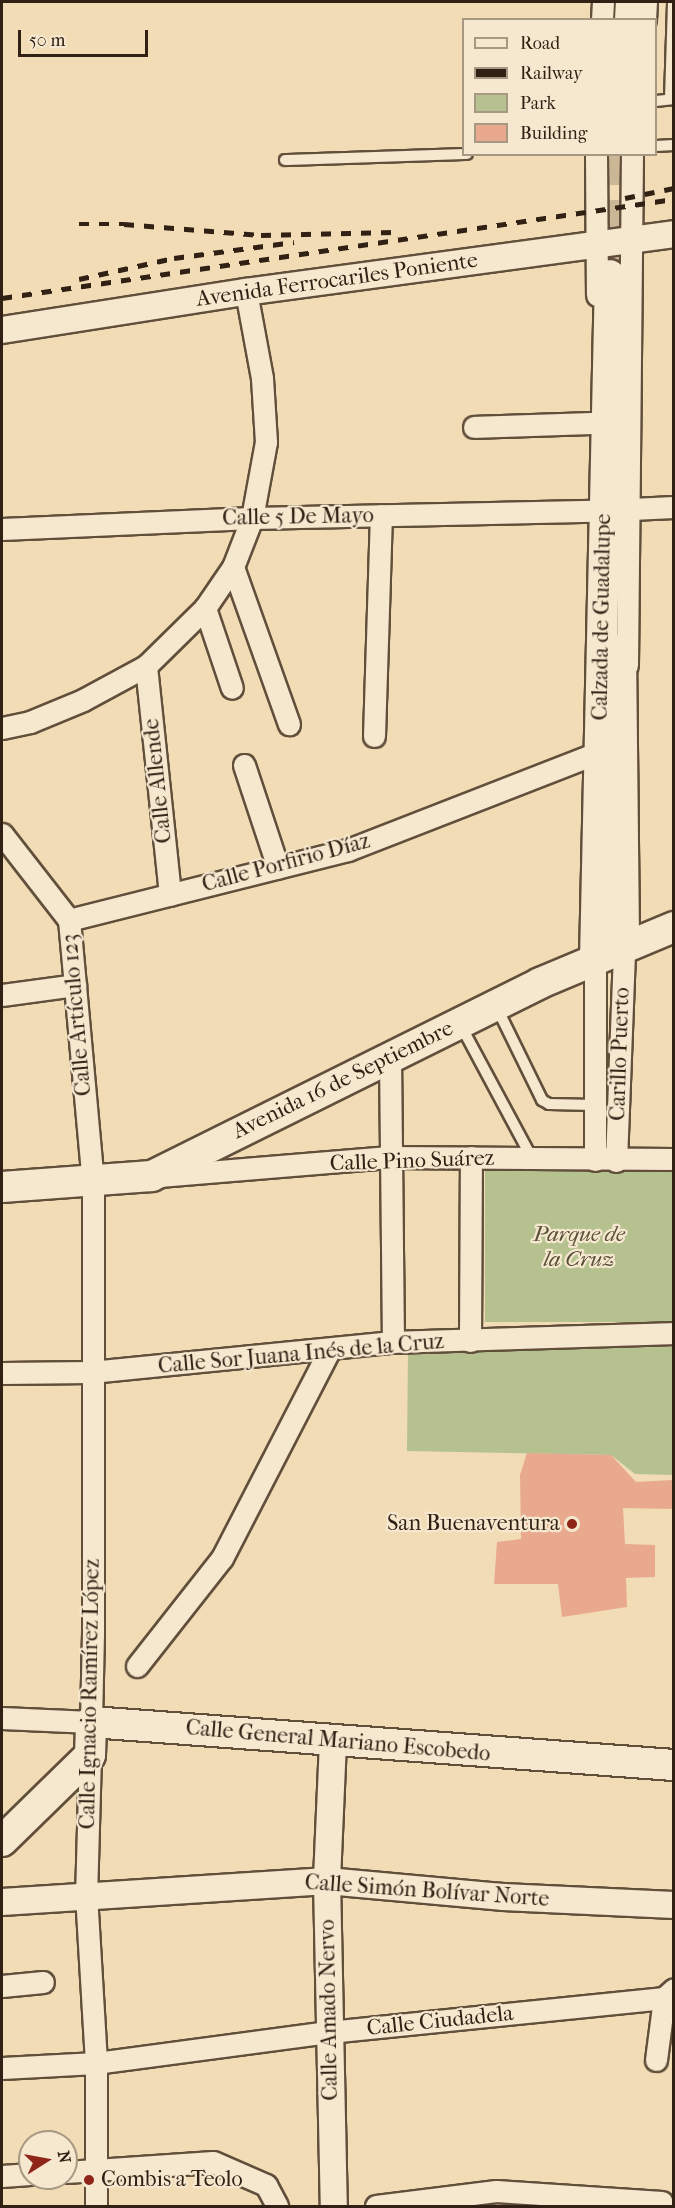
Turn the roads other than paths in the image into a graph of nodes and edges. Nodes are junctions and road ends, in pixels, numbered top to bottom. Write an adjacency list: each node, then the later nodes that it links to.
1 (603, 2): 6 (street)
2 (619, 2): 7 (main road)
3 (631, 2): 8 (main road)
4 (646, 2): 9 (street)
5 (673, 2): 10 (lane)
6 (602, 18)
7 (618, 18)
8 (630, 18)
9 (645, 18)
10 (672, 99): 11 (lane)
11 (657, 101)
12 (674, 145): 13 (lane)
13 (657, 146)
14 (462, 154): 17 (lane)
15 (596, 156): 20 (street)
16 (632, 156): 19 (street)
17 (285, 160)
18 (674, 234): 19 (street, Avenida Ferrocariles Poniente)
19 (630, 241): 20 (street, Avenida Ferrocariles Poniente); 27 (street)
20 (598, 246): 22 (street, Avenida Ferrocariles Poniente); 24 (street)
21 (616, 275): 35 (main road, Calzada de Guadalupe)
22 (246, 292): 23 (street, Avenida Ferrocariles Poniente); 30 (street)
23 (2, 330)
24 (596, 423): 25 (street); 28 (street)
25 (474, 427)
26 (674, 507): 27 (street)
27 (631, 509): 35 (street)
28 (594, 511): 29 (street, Calle 5 De Mayo); 35 (street)
29 (381, 515): 30 (street, Calle 5 De Mayo); 39 (street)
30 (252, 518): 31 (street, Calle 5 De Mayo); 32 (street)
31 (2, 529)
32 (233, 567): 33 (street); 37 (street)
33 (205, 608): 34 (street); 36 (street)
34 (146, 666): 38 (street); 44 (street, Calle Allende)
35 (611, 682): 40 (main road, Calzada de Guadalupe); 47 (main road, Calzada de Guadalupe)
36 (232, 688)
37 (289, 724)
38 (2, 728)
39 (374, 736)
40 (599, 752): 43 (street, Calle Porfirio Díaz); 48 (main road, Calzada de Guadalupe)
41 (244, 765): 43 (street)
42 (5, 843): 45 (street, Calle Artículo 123)
43 (278, 868): 44 (street, Calle Porfirio Díaz)
44 (170, 895): 45 (street, Calle Porfirio Díaz)
45 (69, 920): 49 (street, Calle Artículo 123)
46 (674, 927): 47 (main road, Avenida 16 de Septiembre)
47 (624, 948): 48 (main road, Avenida 16 de Septiembre); 59 (street, Carillo Puerto)
48 (595, 959): 51 (main road, Avenida 16 de Septiembre); 54 (street, Carillo Puerto)
49 (75, 986): 50 (street); 61 (street, Calle Artículo 123)
50 (2, 995)
51 (496, 1005): 52 (main road, Avenida 16 de Septiembre); 54 (lane)
52 (459, 1022): 53 (main road, Avenida 16 de Septiembre); 57 (lane)
53 (390, 1056): 56 (street); 60 (main road, Avenida 16 de Septiembre)
54 (595, 1105): 59 (street, Carillo Puerto)
55 (471, 1156): 56 (street, Calle Pino Suárez); 57 (street, Calle Pino Suárez); 64 (street)
56 (389, 1157): 60 (street, Calle Pino Suárez); 65 (street)
57 (532, 1158): 59 (street, Calle Pino Suárez)
58 (674, 1159): 59 (street, Calle Pino Suárez)
59 (605, 1161)
60 (152, 1176): 61 (main road, Avenida 16 de Septiembre)
61 (93, 1182): 62 (main road, Avenida 16 de Septiembre); 68 (street, Calle Ignacio Ramírez López)
62 (2, 1187)
63 (674, 1333): 64 (street, Calle Sor Juana Inés de la Cruz)
64 (470, 1341): 65 (street, Calle Sor Juana Inés de la Cruz)
65 (393, 1342): 66 (street, Calle Sor Juana Inés de la Cruz)
66 (330, 1349): 68 (street, Calle Sor Juana Inés de la Cruz); 69 (street)
67 (2, 1372): 68 (street, Calle Sor Juana Inés de la Cruz)
68 (91, 1372): 71 (street, Calle Ignacio Ramírez López)
69 (137, 1665)
70 (2, 1718): 71 (street, Calle General Mariano Escobedo)
71 (91, 1722): 72 (main road, Calle General Mariano Escobedo); 73 (main road, Calle Ignacio Ramírez López)
72 (333, 1742): 74 (main road, Calle General Mariano Escobedo); 76 (street, Calle Amado Nervo)
73 (90, 1755): 75 (main road); 77 (street, Calle Ignacio Ramírez López)
74 (674, 1765)
75 (2, 1841)
76 (327, 1881): 77 (street, Calle Simón Bolívar Norte); 79 (street, Calle Simón Bolívar Norte); 83 (street, Calle Amado Nervo)
77 (86, 1894): 78 (street, Calle Simón Bolívar Norte); 85 (street, Calle Ignacio Ramírez López)
78 (2, 1902)
79 (674, 1905)
80 (43, 1982): 81 (street)
81 (2, 1986)
82 (669, 1993): 83 (street, Calle Ciudadela); 84 (street, Calle Ciudadela)
83 (328, 2032): 85 (street, Calle Ciudadela); 94 (street, Calle Amado Nervo)
84 (656, 2060)
85 (96, 2063): 86 (street, Calle Ciudadela); 87 (street, Calle Ignacio Ramírez López)
86 (2, 2068)
87 (95, 2170): 88 (street); 92 (street, Calle Ignacio Ramírez López); 93 (street)
88 (78, 2171)
89 (18, 2175): 90 (street)
90 (2, 2176)
91 (662, 2202): 95 (street)
92 (96, 2206)
93 (277, 2206)
94 (334, 2206)
95 (376, 2206)

